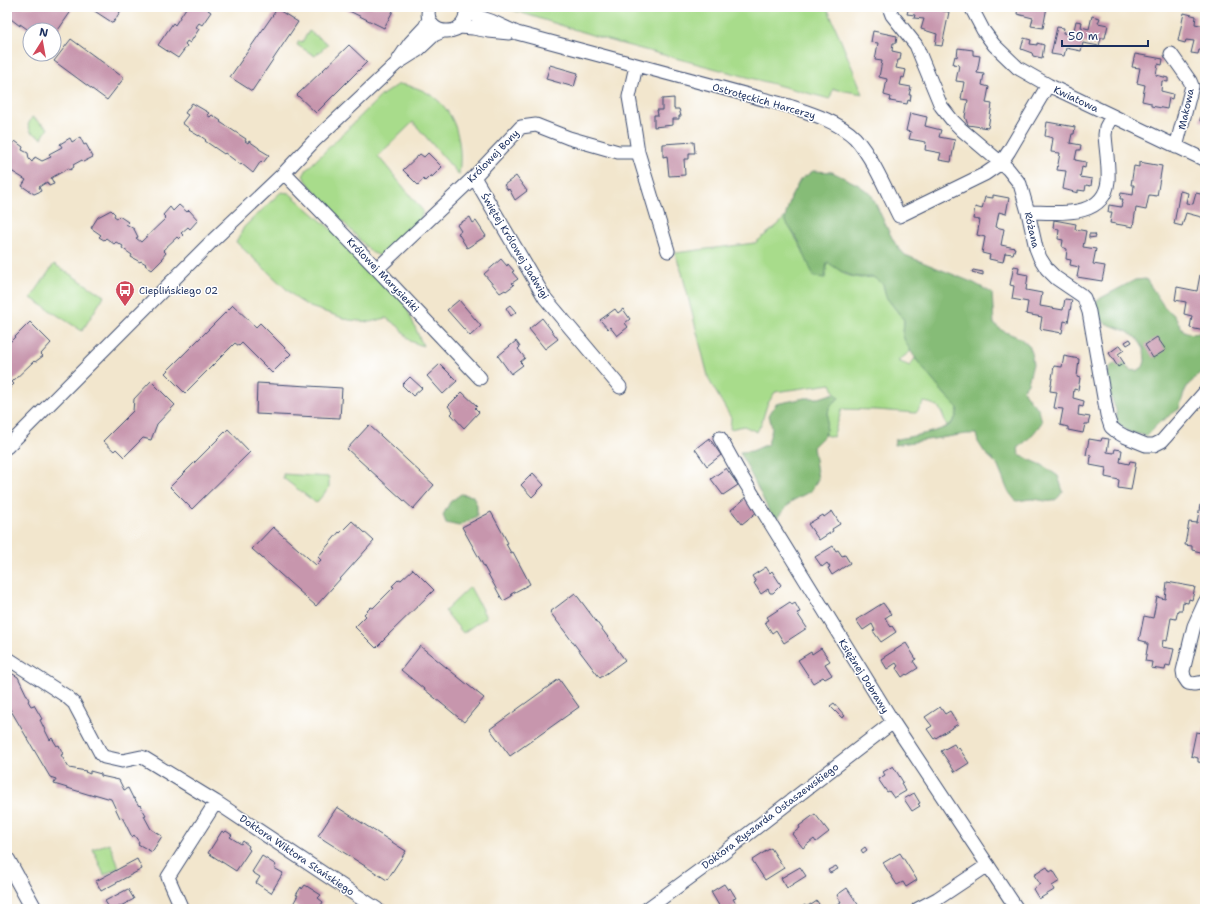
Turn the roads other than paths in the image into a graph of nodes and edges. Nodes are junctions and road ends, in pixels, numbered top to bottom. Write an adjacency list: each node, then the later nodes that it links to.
1 (889, 7): 16 (street, Różana)
2 (971, 7): 11 (street, Kwiatowa)
3 (465, 9): 5 (street); 7 (street, Ostrołęckich Harcerzy)
4 (428, 11): 6 (street); 9 (street)
5 (459, 27): 6 (street); 7 (street, Ostrołęckich Harcerzy)
6 (443, 31): 9 (street)
7 (517, 33): 10 (street, Ostrołęckich Harcerzy)
8 (1171, 54): 13 (street, Makowa)
9 (396, 64): 17 (street)
10 (636, 66): 14 (street); 16 (street, Ostrołęckich Harcerzy)
11 (1048, 86): 12 (street, Kwiatowa); 16 (street)
12 (1112, 116): 13 (street, Kwiatowa); 19 (street)
13 (1176, 147): 15 (street, Kwiatowa)
14 (638, 152): 18 (street, Królowej Bony); 20 (street)
15 (1205, 160)
16 (1001, 163): 19 (street, Różana)
17 (284, 174): 21 (street, Królowej Marysieńki); 26 (street)
18 (474, 177): 21 (street, Królowej Bony); 23 (street, Świętej Królowej Jadwigi)
19 (1028, 212): 24 (street, Różana)
20 (668, 250)
21 (377, 269): 22 (street, Królowej Marysieńki)
22 (480, 378)
23 (620, 387)
24 (1205, 392)
25 (720, 438): 30 (street, Księżnej Dobrawy)
26 (7, 447)
27 (1205, 602): 29 (street)
28 (7, 658): 31 (street, Doktora Wiktora Stańskiego)
29 (1205, 682)
30 (892, 722): 33 (street, Księżnej Dobrawy); 37 (street, Doktora Ryszarda Ostaszewskiego)
31 (216, 802): 35 (street); 36 (street, Doktora Wiktora Stańskiego)
32 (7, 860): 34 (street)
33 (988, 866): 38 (street); 39 (street, Księżnej Dobrawy)
34 (34, 909)
35 (182, 909)
36 (378, 909)
37 (647, 909)
38 (918, 909)
39 (1017, 909)

